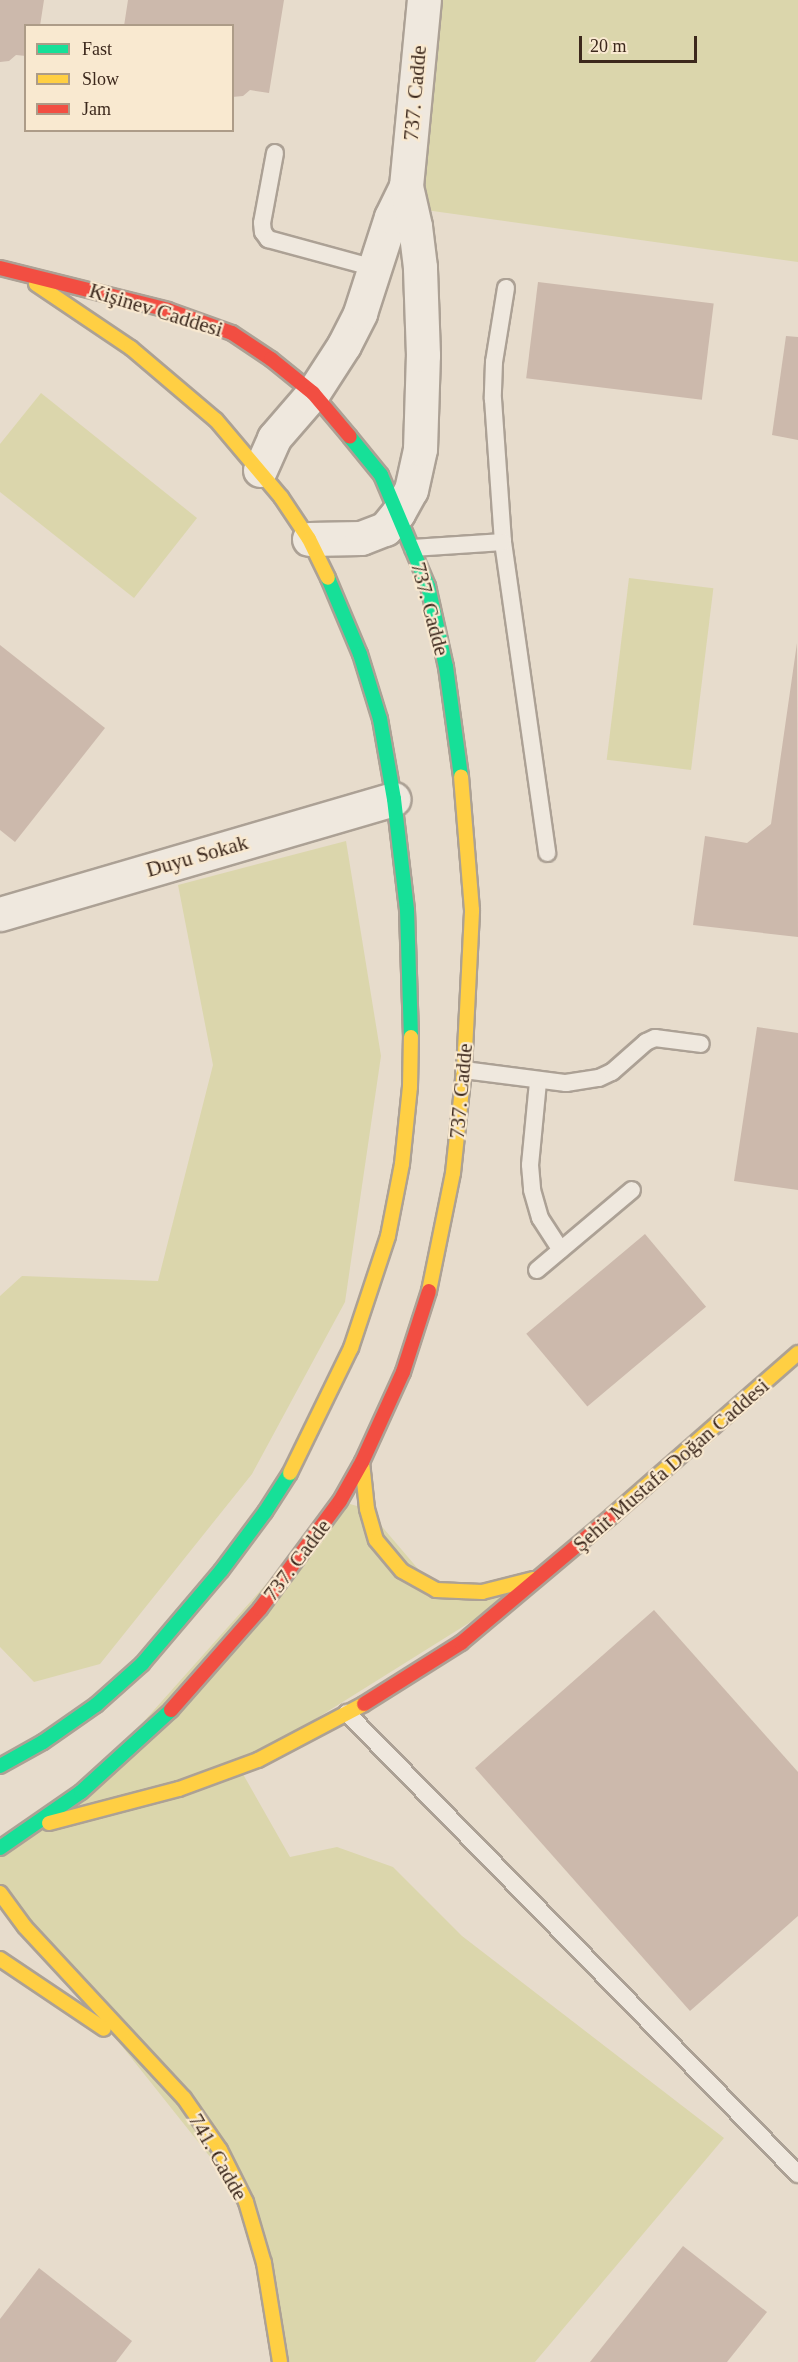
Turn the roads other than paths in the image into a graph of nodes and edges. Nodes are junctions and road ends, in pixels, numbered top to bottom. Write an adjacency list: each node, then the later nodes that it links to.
1 (424, 0): 3 (street, 737. Cadde)
2 (275, 153): 5 (lane)
3 (406, 186): 5 (street, 737. Cadde); 10 (street, 737. Cadde)
4 (0, 268): 6 (street, Kişinev Caddesi)
5 (375, 268): 8 (street, 737. Cadde)
6 (17, 271): 8 (street, Kişinev Caddesi); 9 (street, Kişinev Caddesi)
7 (506, 288): 12 (lane)
8 (313, 393): 9 (street, 737. Cadde); 10 (street, Kişinev Caddesi)
9 (260, 470): 11 (street)
10 (398, 513): 11 (street); 13 (street, 737. Cadde)
11 (309, 539): 14 (street)
12 (503, 542): 13 (lane); 15 (lane)
13 (413, 548): 18 (street, 737. Cadde)
14 (394, 799): 16 (street, Duyu Sokak); 27 (street)
15 (547, 853)
16 (0, 914)
17 (701, 1044): 19 (lane)
18 (464, 1070): 19 (lane); 24 (street, 737. Cadde)
19 (538, 1082): 21 (lane)
20 (632, 1190): 21 (lane)
21 (561, 1250): 22 (lane)
22 (537, 1270)
23 (798, 1353): 25 (street, Şehit Mustafa Doğan Caddesi)
24 (362, 1462): 25 (street, Şehit Mustafa Doğan Caddesi); 28 (street, 737. Cadde)
25 (544, 1576): 26 (street, Şehit Mustafa Doğan Caddesi)
26 (347, 1713): 28 (street, Şehit Mustafa Doğan Caddesi); 33 (lane)
27 (0, 1766)
28 (33, 1826): 29 (street, 737. Cadde)
29 (0, 1848)
30 (0, 1893): 32 (street, 741. Cadde)
31 (0, 1959): 32 (street, 741. Cadde)
32 (130, 2043): 34 (street, 741. Cadde)
33 (798, 2174)
34 (280, 2362)

